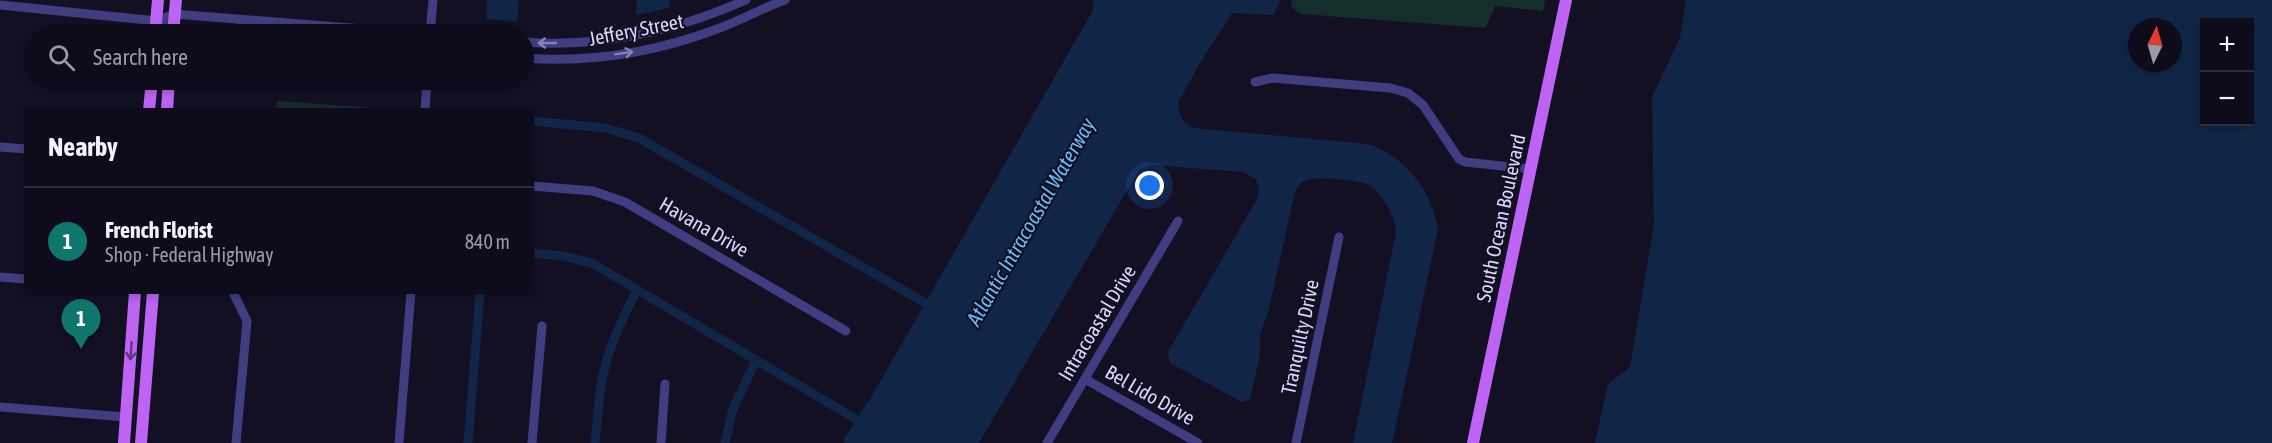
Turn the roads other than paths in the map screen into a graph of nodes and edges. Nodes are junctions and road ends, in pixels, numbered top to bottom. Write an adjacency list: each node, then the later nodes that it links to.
1 (158, 0): 10 (main road)
2 (176, 0): 8 (main road)
3 (433, 0): 16 (street)
4 (746, 0): 18 (street, Jeffery Street)
5 (785, 0): 20 (street, Jeffery Street, one-way to 5)
6 (1566, 0): 30 (main road, South Ocean Boulevard)
7 (0, 5): 10 (street)
8 (174, 14): 9 (street); 10 (street); 13 (main road)
9 (242, 20): 14 (street); 15 (street)
10 (157, 21): 11 (main road); 12 (street)
11 (157, 24)
12 (161, 24)
13 (173, 24)
14 (242, 24)
15 (295, 24)
16 (429, 24)
17 (534, 42): 18 (street, Jeffery Street, one-way to 17)
18 (573, 43): 20 (street)
19 (534, 58): 20 (street, Jeffery Street)
20 (574, 58)
21 (1255, 82): 30 (street)
22 (151, 90): 25 (main road)
23 (168, 90): 26 (main road)
24 (426, 90): 27 (street)
25 (149, 108)
26 (167, 108)
27 (425, 108)
28 (0, 147): 29 (street)
29 (24, 149)
30 (1531, 169): 57 (main road, South Ocean Boulevard)
31 (534, 186): 43 (street, Havana Drive)
32 (1178, 221): 44 (street, Intracoastal Drive)
33 (1340, 237): 56 (street, Tranquilty Drive)
34 (0, 277): 35 (street)
35 (24, 279)
36 (135, 294): 47 (main road, one-way to 47)
37 (142, 294): 41 (main road)
38 (153, 294): 41 (main road)
39 (411, 294): 51 (street)
40 (234, 295): 50 (street)
41 (151, 321): 49 (main road)
42 (542, 326): 52 (street)
43 (846, 331)
44 (1085, 379): 54 (street, Intracoastal Drive); 55 (street, Bel Lido Drive)
45 (665, 384): 53 (street)
46 (0, 407): 47 (street)
47 (126, 417): 48 (main road)
48 (124, 443)
49 (141, 443)
50 (236, 443)
51 (399, 443)
52 (532, 443)
53 (661, 443)
54 (1047, 443)
55 (1198, 443)
56 (1296, 443)
57 (1473, 443)

